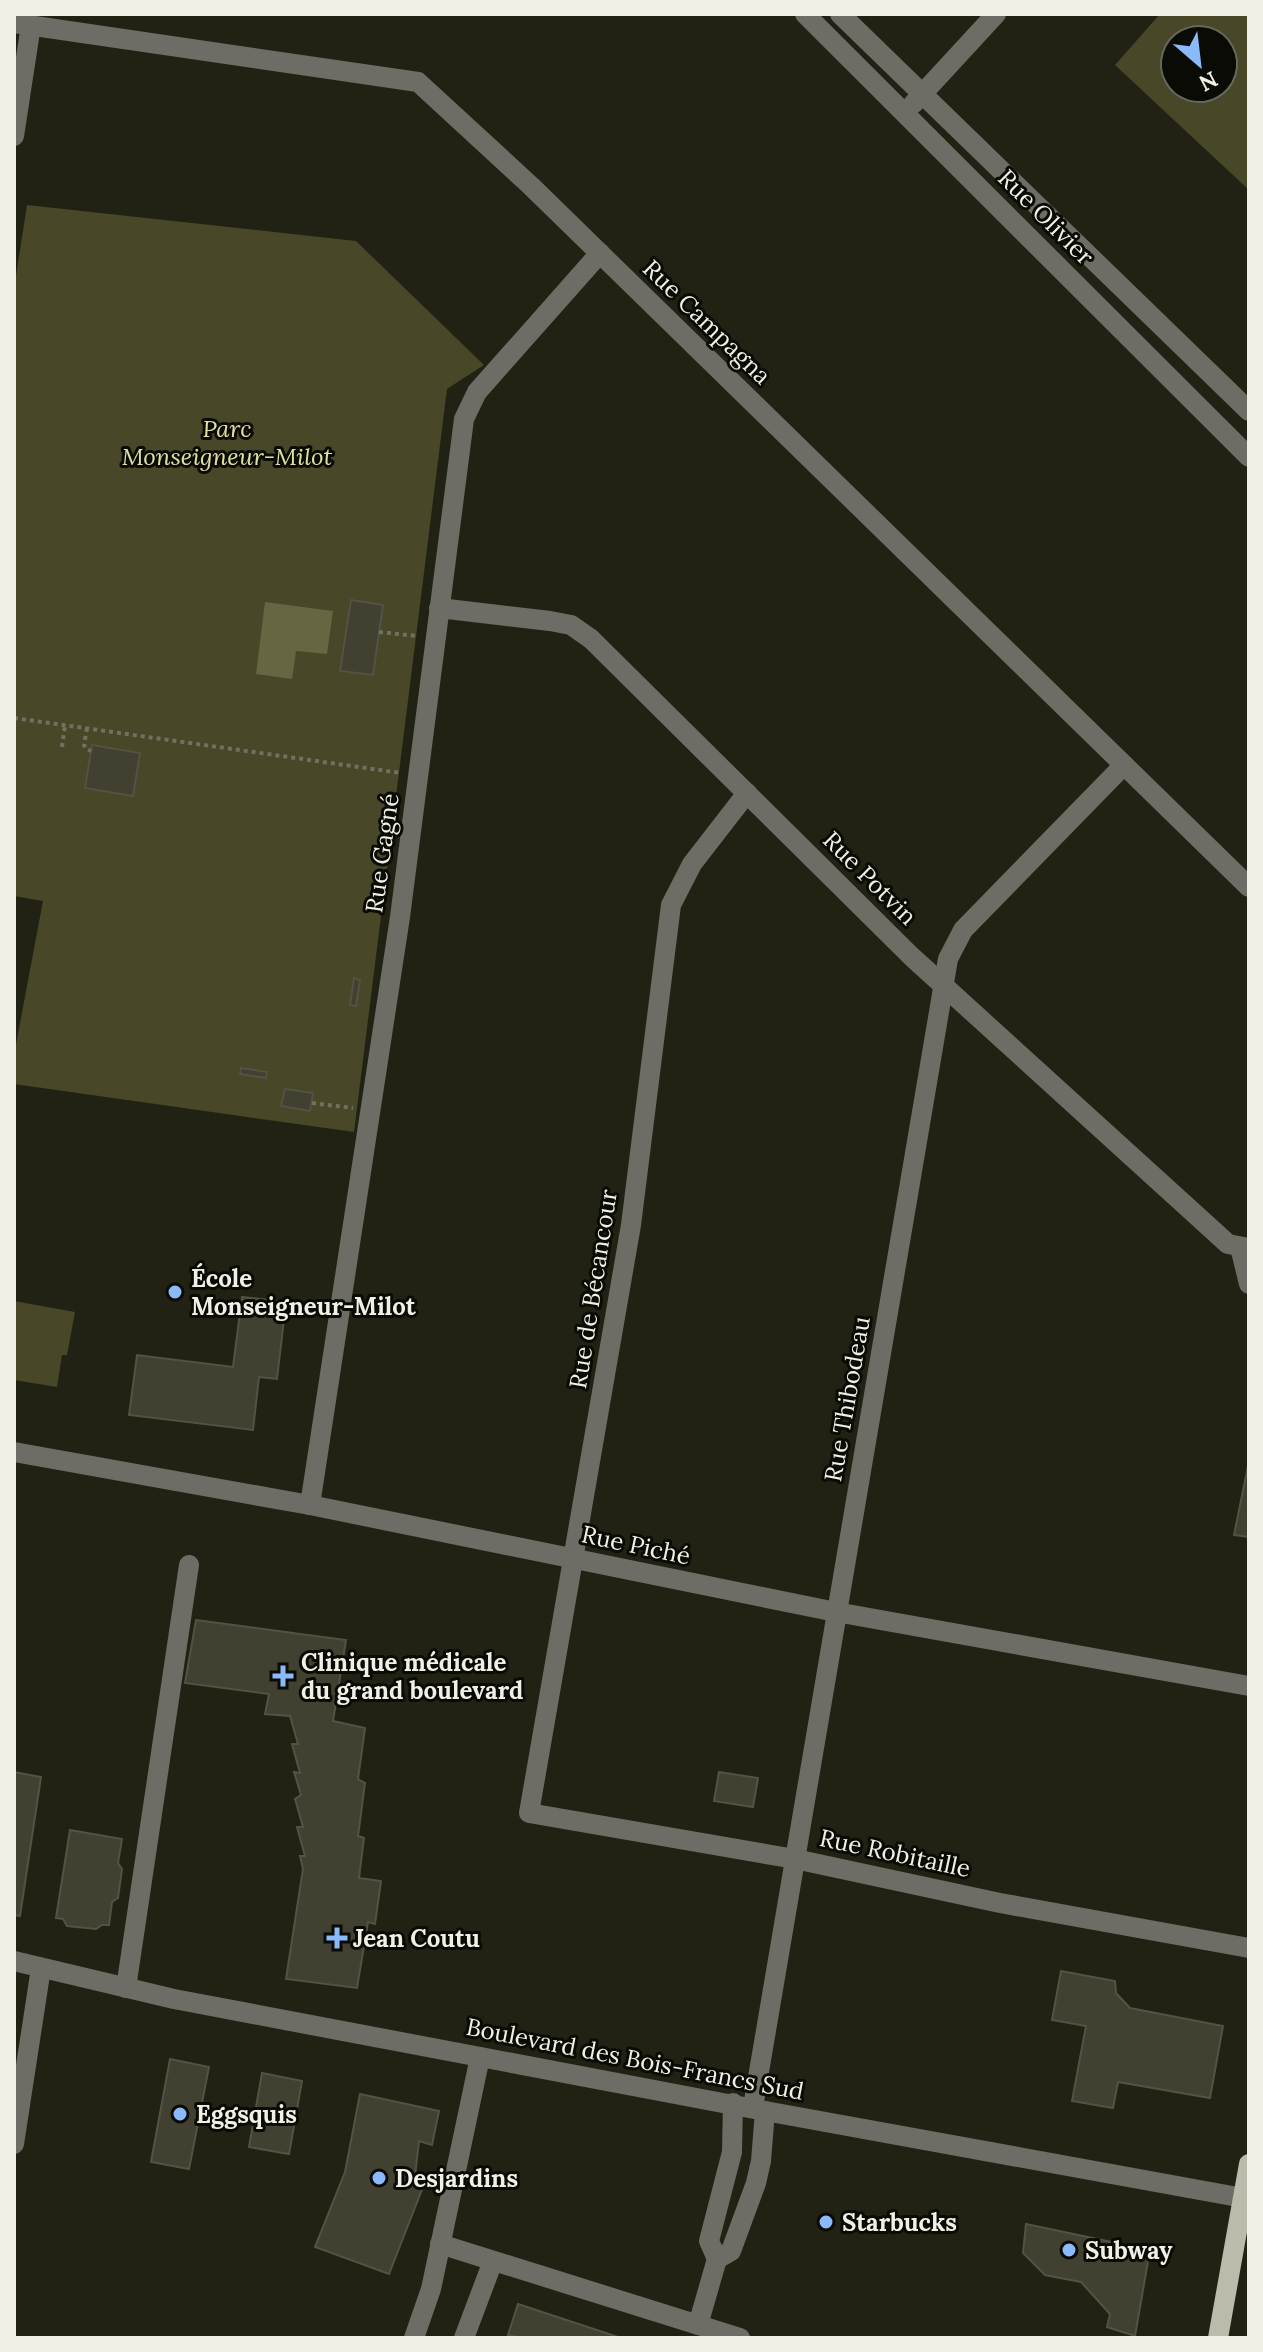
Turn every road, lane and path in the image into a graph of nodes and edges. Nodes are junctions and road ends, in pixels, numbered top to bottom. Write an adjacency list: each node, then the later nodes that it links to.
1 (805, 14): 6 (street, Rue Olivier)
2 (840, 14): 5 (street, Rue Olivier)
3 (996, 14): 5 (street)
4 (22, 24): 7 (street); 8 (street, Rue Campagna)
5 (922, 94): 6 (street); 9 (street, Rue Olivier)
6 (905, 113): 10 (street, Rue Olivier)
7 (14, 136)
8 (600, 253): 13 (street, Rue Gagné); 21 (street, Rue Campagna)
9 (1167, 331): 10 (street); 11 (street, Rue Olivier)
10 (1145, 352): 12 (street, Rue Olivier)
11 (1249, 411)
12 (1249, 457)
13 (439, 608): 15 (street, Rue Gagné); 23 (street, Rue Potvin)
14 (379, 632): 15 (path)
15 (435, 638): 22 (street, Rue Gagné)
16 (14, 718): 17 (path)
17 (65, 725): 18 (path); 19 (path)
18 (87, 728): 20 (path); 22 (path)
19 (62, 747)
20 (91, 751)
21 (1124, 765): 24 (street, Rue Campagna); 25 (street, Rue Thibodeau)
22 (419, 775): 27 (street, Rue Gagné)
23 (747, 793): 25 (street, Rue Potvin); 32 (street, Rue de Bécancour)
24 (1249, 887)
25 (944, 987): 28 (street, Rue Potvin); 34 (street, Rue Thibodeau)
26 (312, 1103): 27 (path)
27 (370, 1111): 31 (street, Rue Gagné)
28 (1244, 1248): 29 (street)
29 (1249, 1284)
30 (14, 1452): 31 (street, Rue Piché)
31 (310, 1505): 32 (street, Rue Piché)
32 (573, 1559): 34 (street, Rue Piché); 36 (street, Rue de Bécancour)
33 (189, 1565): 41 (street)
34 (836, 1612): 35 (street, Rue Piché); 37 (street, Rue Thibodeau)
35 (1249, 1686)
36 (529, 1813): 37 (street, Rue Robitaille)
37 (795, 1859): 38 (street, Rue Robitaille); 43 (street, Rue Thibodeau)
38 (1249, 1948)
39 (14, 1961): 40 (street, Boulevard des Bois-Francs Sud)
40 (41, 1968): 41 (street, Boulevard des Bois-Francs Sud); 44 (street)
41 (126, 1988): 42 (street, Boulevard des Bois-Francs Sud)
42 (480, 2057): 43 (street, Boulevard des Bois-Francs Sud); 47 (street)
43 (750, 2107): 46 (street, Boulevard des Bois-Francs Sud); 48 (street); 48 (street)
44 (14, 2144)
45 (1249, 2164): 46 (main road)
46 (1245, 2198): 54 (main road)
47 (440, 2244): 49 (street); 51 (street)
48 (717, 2259): 50 (street)
49 (493, 2261): 50 (street); 52 (street)
50 (698, 2325): 53 (street)
51 (414, 2338)
52 (464, 2338)
53 (740, 2338)
54 (1218, 2338)

